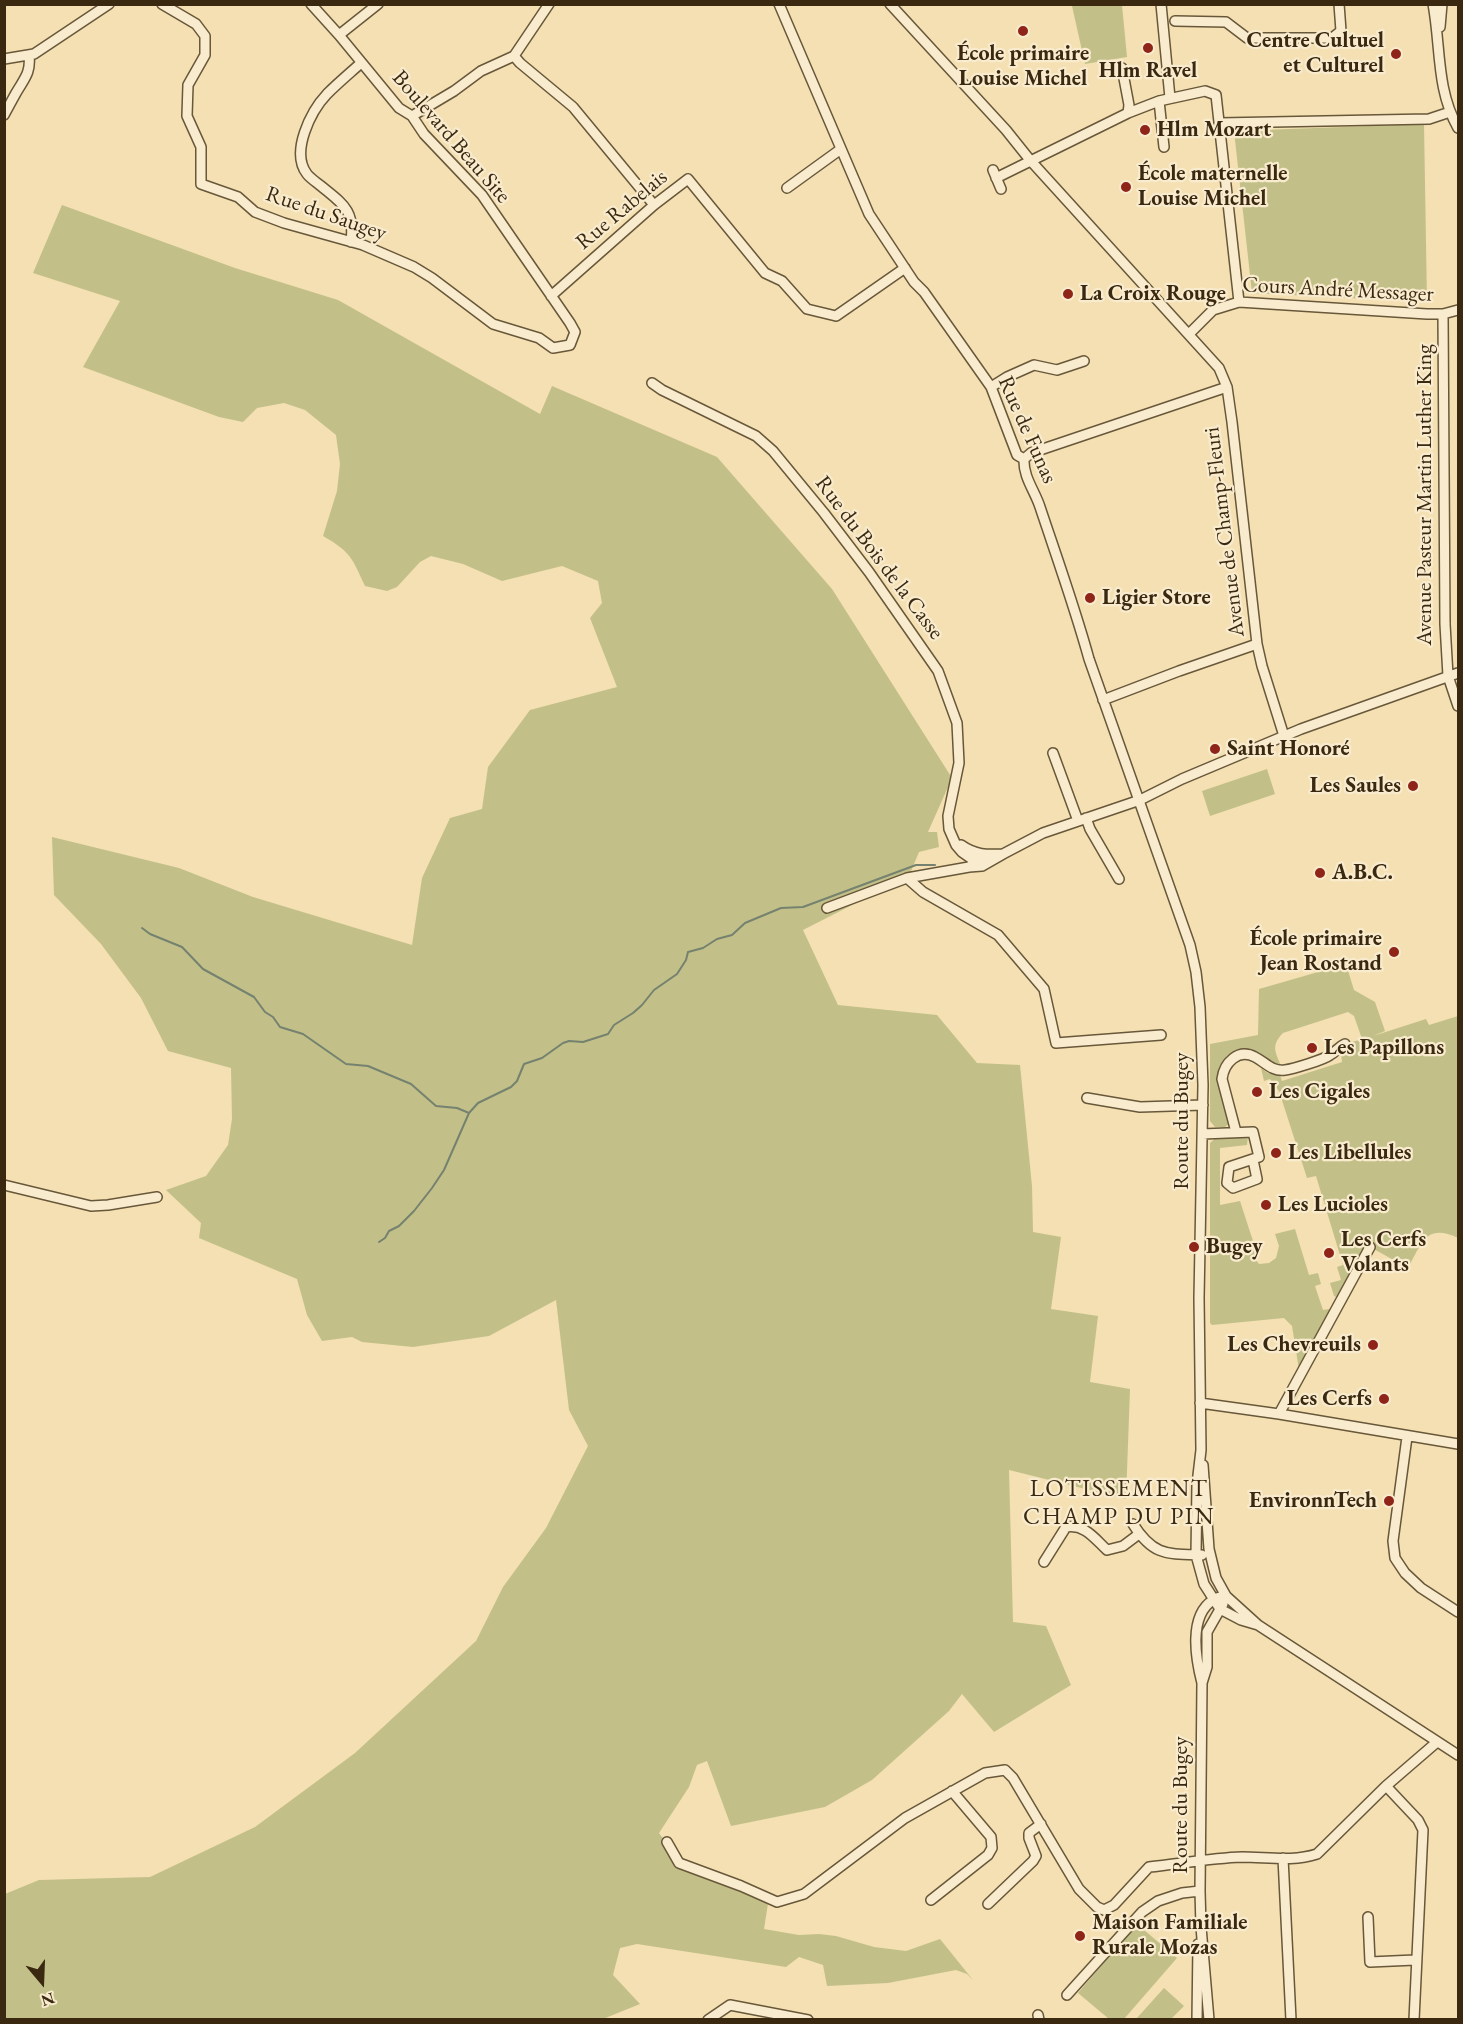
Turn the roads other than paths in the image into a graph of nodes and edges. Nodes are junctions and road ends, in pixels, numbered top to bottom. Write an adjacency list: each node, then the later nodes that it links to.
1 (109, 4): 15 (street)
2 (162, 4): 34 (street, Rue du Saugey)
3 (311, 4): 13 (street, Boulevard Beau Site)
4 (378, 4): 13 (street)
5 (549, 4): 16 (street)
6 (779, 4): 29 (street, Rue de Funas)
7 (890, 4): 30 (street, Avenue de Champ-Fleuri)
8 (1161, 4): 20 (street)
9 (1339, 4): 12 (street)
10 (1433, 4): 14 (street)
11 (1442, 4): 14 (street)
12 (1175, 21)
13 (339, 35): 18 (street, Boulevard Beau Site)
14 (1438, 50): 22 (street)
15 (29, 56): 17 (street); 24 (street)
16 (514, 56): 25 (street); 33 (street)
17 (4, 58)
18 (361, 63): 25 (street, Boulevard Beau Site); 34 (street)
19 (1122, 68): 23 (street)
20 (1170, 98): 21 (street); 26 (street)
21 (1159, 101): 23 (street); 28 (street)
22 (1450, 112): 26 (street); 27 (street)
23 (1128, 113): 30 (street)
24 (4, 115)
25 (412, 116): 36 (street, Boulevard Beau Site)
26 (1220, 123): 37 (street)
27 (1458, 128)
28 (1164, 147)
29 (841, 149): 31 (street); 35 (street, Rue de Funas)
30 (1030, 160): 32 (street); 40 (street, Avenue de Champ-Fleuri)
31 (787, 188)
32 (1001, 189)
33 (654, 205): 35 (street, Rue Rabelais); 36 (street, Rue Rabelais)
34 (351, 242): 36 (street, Rue du Saugey)
35 (905, 268): 43 (street, Rue de Funas)
36 (551, 296)
37 (1239, 303): 39 (street, Cours André Messager); 40 (street, Cours André Messager)
38 (1458, 310): 39 (street, Cours André Messager)
39 (1443, 314): 48 (street, Avenue Pasteur Martin Luther King)
40 (1189, 334): 44 (street, Avenue de Champ-Fleuri)
41 (1084, 361): 43 (street)
42 (652, 383): 55 (street, Rue du Bois de la Casse)
43 (991, 387): 45 (street, Rue de Funas)
44 (1227, 387): 45 (street); 46 (street, Avenue de Champ-Fleuri)
45 (1024, 459): 49 (street, Rue de Funas)
46 (1257, 644): 49 (street); 51 (street, Avenue de Champ-Fleuri)
47 (1458, 673): 48 (street)
48 (1448, 676): 50 (street, Avenue Pasteur Martin Luther King); 51 (street)
49 (1103, 700): 53 (street, Rue de Funas)
50 (1458, 706)
51 (1284, 736): 53 (street)
52 (1053, 753): 54 (street)
53 (1140, 800): 54 (street); 62 (street, Route du Bugey)
54 (1082, 820): 55 (street); 57 (street)
55 (977, 862): 56 (street)
56 (906, 878): 58 (street); 59 (street)
57 (1119, 879)
58 (827, 908)
59 (1161, 1035)
60 (1345, 1044): 63 (street)
61 (1087, 1098): 62 (street)
62 (1203, 1106): 64 (street, Route du Bugey)
63 (1236, 1132): 64 (street); 65 (street)
64 (1203, 1134): 69 (street, Route du Bugey)
65 (1253, 1160)
66 (4, 1185): 67 (street)
67 (157, 1197)
68 (1370, 1247): 70 (street)
69 (1200, 1403): 70 (street); 73 (street, Route du Bugey)
70 (1279, 1414): 71 (street)
71 (1407, 1437): 72 (street); 82 (street)
72 (1458, 1444)
73 (1201, 1450): 76 (street, Route du Bugey); 77 (street, Route du Bugey)
74 (1133, 1524): 75 (street)
75 (1139, 1534): 76 (street); 78 (street)
76 (1196, 1554): 77 (street); 80 (street, Route du Bugey)
77 (1210, 1555): 79 (street, Route du Bugey)
78 (1044, 1562)
79 (1226, 1596): 80 (street); 81 (street, Route du Bugey); 83 (street)
80 (1213, 1599): 81 (street, Route du Bugey); 84 (street, Route du Bugey)
81 (1220, 1609): 83 (street); 84 (street, Route du Bugey)
82 (1458, 1612)
83 (1258, 1625): 85 (street)
84 (1202, 1683): 92 (street, Route du Bugey)
85 (1437, 1742): 86 (street); 87 (street)
86 (1458, 1755)
87 (1386, 1786): 91 (street); 98 (street)
88 (952, 1791): 89 (street); 90 (street); 94 (street)
89 (1041, 1824): 92 (street); 95 (street)
90 (667, 1842)
91 (1283, 1858): 92 (street); 104 (street)
92 (1200, 1861): 93 (street, Route du Bugey)
93 (1200, 1891): 97 (street, Route du Bugey); 99 (street)
94 (931, 1900)
95 (988, 1904)
96 (1368, 1917): 98 (street)
97 (1201, 1927): 102 (street, Route du Bugey); 103 (street, Route du Bugey)
98 (1415, 1960): 105 (street)
99 (1067, 1995)
100 (708, 2019): 101 (street)
101 (808, 2019)
102 (1197, 2019)
103 (1209, 2019)
104 (1292, 2019)
105 (1414, 2019)

